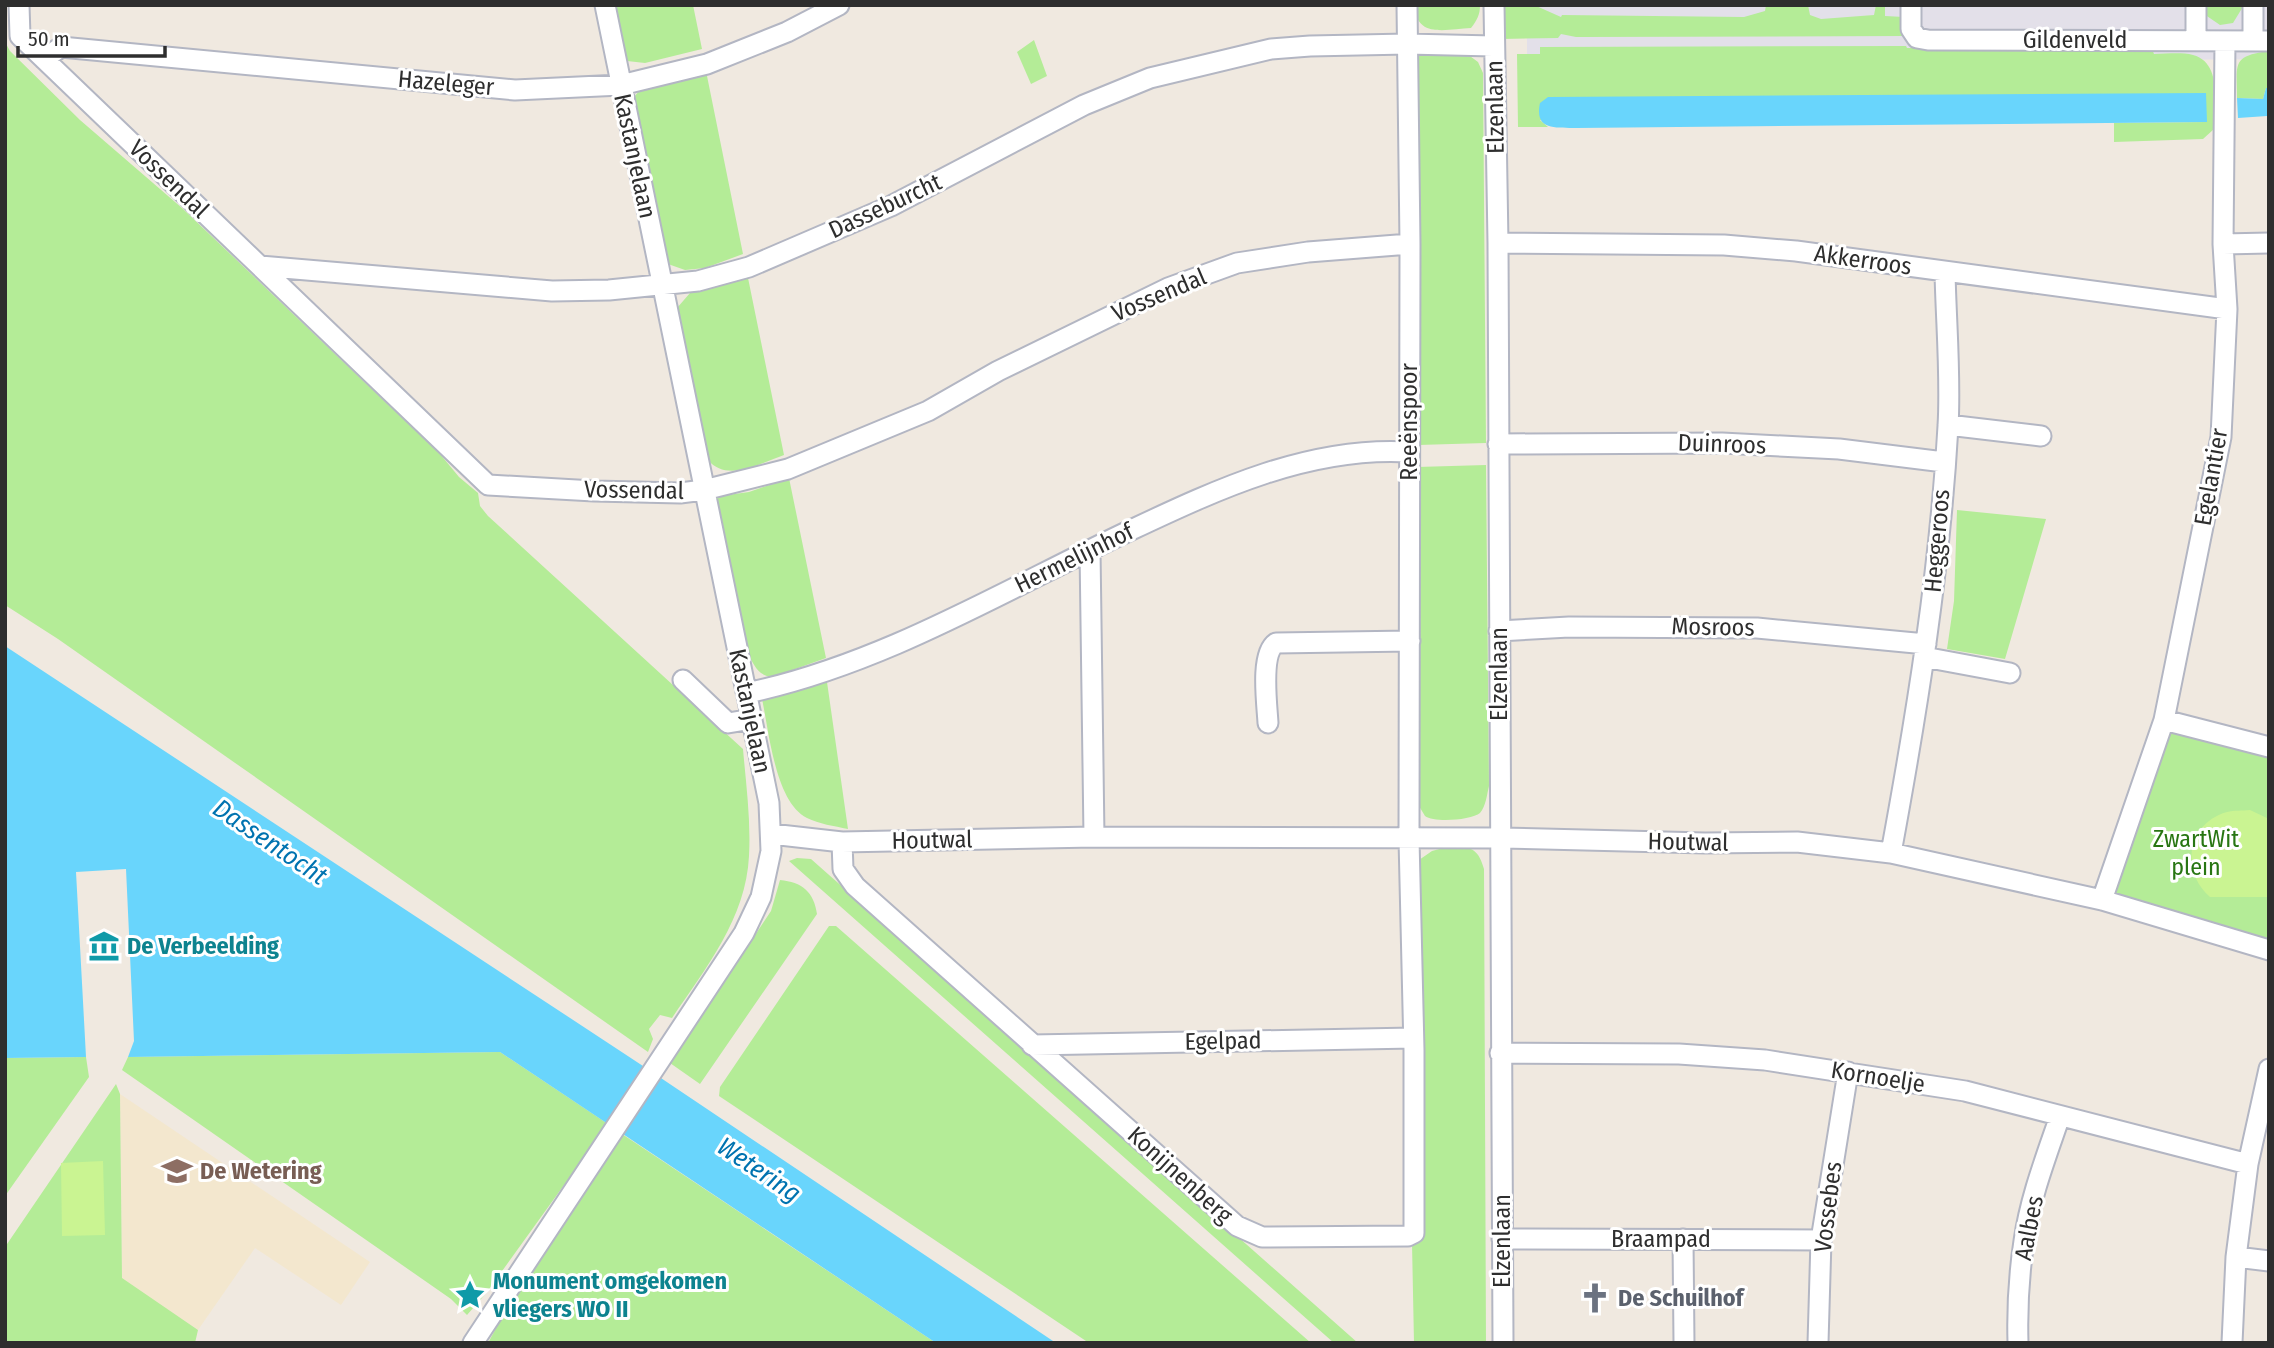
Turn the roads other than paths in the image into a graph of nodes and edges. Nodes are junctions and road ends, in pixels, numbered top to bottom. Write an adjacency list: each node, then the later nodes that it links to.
1 (19, 5): 14 (street, Vossendal)
2 (605, 5): 15 (street, Kastanjelaan)
3 (839, 5): 15 (street, Hazeleger)
4 (1407, 5): 12 (street, Reeënspoor)
5 (1494, 5): 13 (street, Elzenlaan)
6 (1911, 5): 9 (street, Gildenveld)
7 (2196, 5): 9 (street)
8 (2253, 5): 11 (street)
9 (2196, 39): 10 (street, Gildenveld)
10 (2225, 41): 11 (street, Gildenveld); 19 (street, Egelantier)
11 (2261, 41)
12 (1407, 44): 13 (street, Dasseburcht); 18 (street, Reeënspoor); 22 (street, Dasseburcht)
13 (1493, 46): 16 (street, Elzenlaan)
14 (44, 59): 15 (street, Hazeleger); 20 (street, Vossendal)
15 (621, 85): 22 (street, Kastanjelaan)
16 (1497, 243): 21 (street, Akkerroos); 26 (street, Elzenlaan)
17 (2269, 243): 19 (street)
18 (1410, 244): 27 (street, Reeënspoor); 29 (street, Vossendal)
19 (2223, 244): 23 (street, Egelantier)
20 (260, 266): 22 (street, Dasseburcht); 29 (street, Vossendal)
21 (1945, 272): 23 (street, Akkerroos); 24 (street, Heggeroos)
22 (662, 286): 29 (street, Kastanjelaan)
23 (2227, 309): 38 (street, Egelantier)
24 (1948, 425): 25 (street); 28 (street, Heggeroos)
25 (2041, 436)
26 (1498, 444): 28 (street, Duinroos); 31 (street, Elzenlaan)
27 (1409, 452): 30 (street, Hermelijnhof); 32 (street, Reeënspoor)
28 (1944, 462): 33 (street, Heggeroos)
29 (704, 490): 36 (street, Kastanjelaan)
30 (1090, 550): 36 (street, Hermelijnhof); 42 (street)
31 (1499, 631): 33 (street, Mosroos); 43 (street, Elzenlaan)
32 (1410, 641): 39 (street); 44 (street, Reeënspoor)
33 (1925, 650): 34 (street); 46 (street, Heggeroos)
34 (2010, 673)
35 (683, 680): 37 (street)
36 (747, 693): 37 (street, Kastanjelaan)
37 (752, 719): 41 (street, Kastanjelaan)
38 (2164, 720): 40 (street); 47 (street, Egelantier)
39 (1268, 723)
40 (2269, 747)
41 (771, 834): 45 (street, Houtwal); 61 (street, Kastanjelaan)
42 (1094, 837): 44 (street, Houtwal); 45 (street, Houtwal)
43 (1501, 838): 44 (street, Houtwal); 46 (street, Houtwal); 51 (street, Elzenlaan)
44 (1409, 839): 49 (street, Konijnenberg)
45 (842, 842): 50 (street, Konijnenberg)
46 (1891, 853): 47 (street, Houtwal)
47 (2102, 900): 48 (street, Houtwal)
48 (2269, 950)
49 (1413, 1038): 50 (street, Egelpad); 50 (street, Konijnenberg)
50 (1032, 1045)
51 (1500, 1053): 53 (street, Kornoelje); 56 (street, Elzenlaan)
52 (2269, 1069): 55 (street)
53 (1848, 1072): 54 (street, Kornoelje); 58 (street, Vossebes)
54 (2060, 1116): 55 (street, Kornoelje); 65 (street, Aalbes)
55 (2248, 1164): 59 (street)
56 (1502, 1239): 57 (street, Braampad); 62 (street, Elzenlaan)
57 (1683, 1239): 58 (street, Braampad); 63 (street)
58 (1821, 1240): 64 (street, Vossebes)
59 (2236, 1257): 60 (street); 66 (street)
60 (2269, 1261)
61 (473, 1343)
62 (1503, 1343)
63 (1684, 1343)
64 (1818, 1343)
65 (2018, 1343)
66 (2232, 1343)

